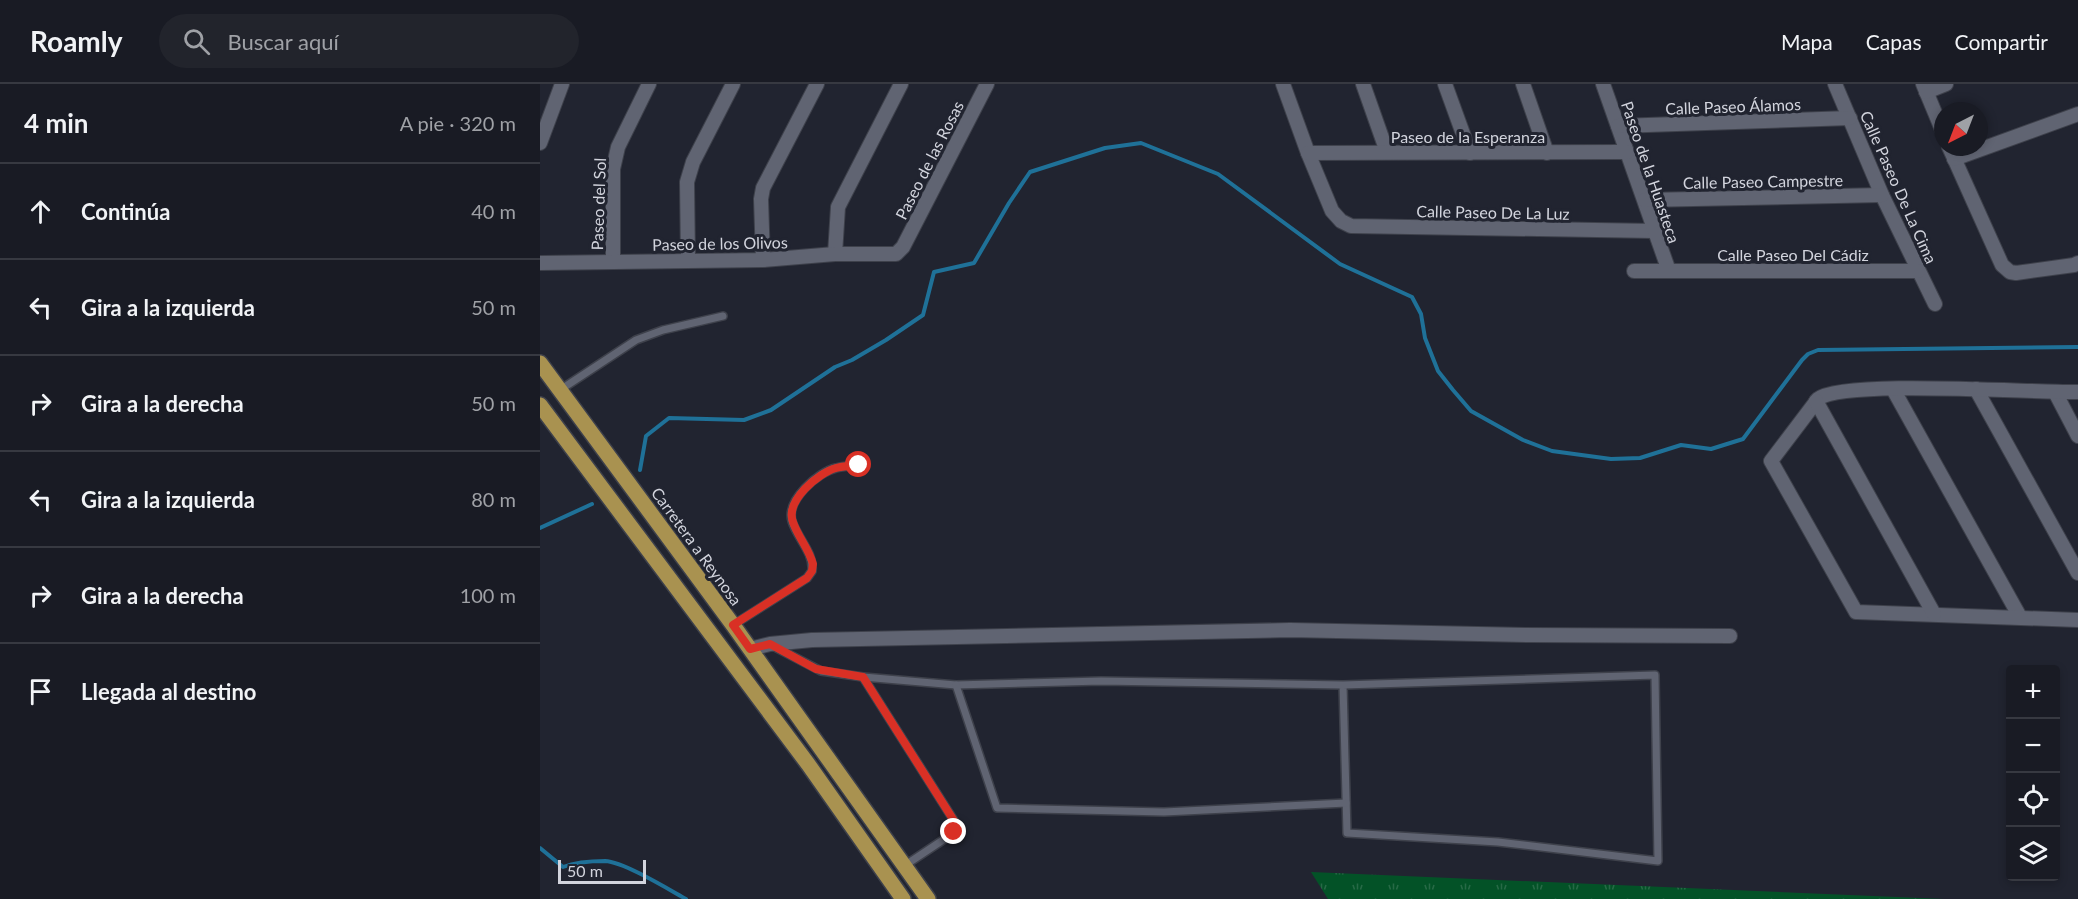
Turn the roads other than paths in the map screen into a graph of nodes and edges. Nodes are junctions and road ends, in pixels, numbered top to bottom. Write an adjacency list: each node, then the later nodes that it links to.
1 (562, 84): 20 (street)
2 (649, 84): 34 (street, Paseo del Sol)
3 (733, 84): 32 (street)
4 (817, 84): 33 (street)
5 (901, 84): 31 (street)
6 (987, 84): 30 (street, Paseo de las Rosas)
7 (1283, 84): 23 (street)
8 (1363, 84): 21 (street)
9 (1445, 84): 24 (street)
10 (1523, 84): 25 (street)
11 (1603, 84): 18 (street, Paseo de la Huasteca)
12 (1835, 84): 17 (street, Calle Paseo De La Cima)
13 (1946, 84): 14 (street)
14 (1924, 88): 15 (street)
15 (1934, 111)
16 (2077, 116): 19 (street)
17 (1850, 118): 18 (street, Calle Paseo Álamos); 27 (street, Calle Paseo De La Cima)
18 (1618, 126): 22 (street, Paseo de la Huasteca)
19 (1988, 142)
20 (540, 143)
21 (1387, 152): 23 (street, Paseo de la Esperanza); 24 (street, Paseo de la Esperanza)
22 (1627, 152): 25 (street, Paseo de la Esperanza); 28 (street, Paseo de la Huasteca)
23 (1308, 153): 29 (street, Calle Paseo De La Luz)
24 (1470, 153): 25 (street, Paseo de la Esperanza)
25 (1547, 153)
26 (1953, 156): 36 (street)
27 (1882, 195): 28 (street, Calle Paseo Campestre); 37 (street, Calle Paseo De La Cima)
28 (1645, 200): 29 (street, Paseo de la Huasteca)
29 (1654, 231): 39 (street, Paseo de la Huasteca)
30 (899, 252): 31 (street, Paseo de los Olivos)
31 (836, 254): 33 (street, Paseo de los Olivos)
32 (688, 260): 33 (street, Paseo de los Olivos); 34 (street, Paseo de los Olivos)
33 (763, 260)
34 (613, 261): 35 (street, Paseo de los Olivos)
35 (540, 263)
36 (2076, 264)
37 (1918, 270): 39 (street, Calle Paseo Del Cádiz); 40 (street, Calle Paseo De La Cima)
38 (1634, 271): 39 (street, Calle Paseo Del Cádiz)
39 (1669, 271)
40 (1935, 304)
41 (723, 316): 45 (lane)
42 (540, 363): 45 (main road, Carretera a Reynosa)
43 (1893, 389): 44 (street); 48 (street); 54 (street)
44 (1976, 389): 46 (street); 52 (street)
45 (560, 390): 56 (main road, Carretera a Reynosa)
46 (2055, 392): 47 (street); 50 (street)
47 (2078, 392)
48 (1816, 400): 53 (street); 53 (street)
49 (540, 405): 63 (main road)
50 (2078, 436)
51 (859, 465): 56 (lane)
52 (2078, 573)
53 (1934, 614): 54 (street)
54 (2020, 617): 55 (street)
55 (2078, 620)
56 (733, 625): 59 (main road, Carretera a Reynosa)
57 (1730, 636): 58 (street)
58 (770, 644): 59 (street); 60 (lane)
59 (750, 649): 65 (main road, Carretera a Reynosa)
60 (863, 677): 61 (lane); 65 (lane)
61 (956, 685): 62 (lane); 64 (lane)
62 (1343, 685): 64 (lane); 64 (lane)
63 (807, 764): 65 (main road); 66 (main road)
64 (1346, 803)
65 (904, 866): 67 (main road, Carretera a Reynosa)
66 (901, 898)
67 (928, 899)

